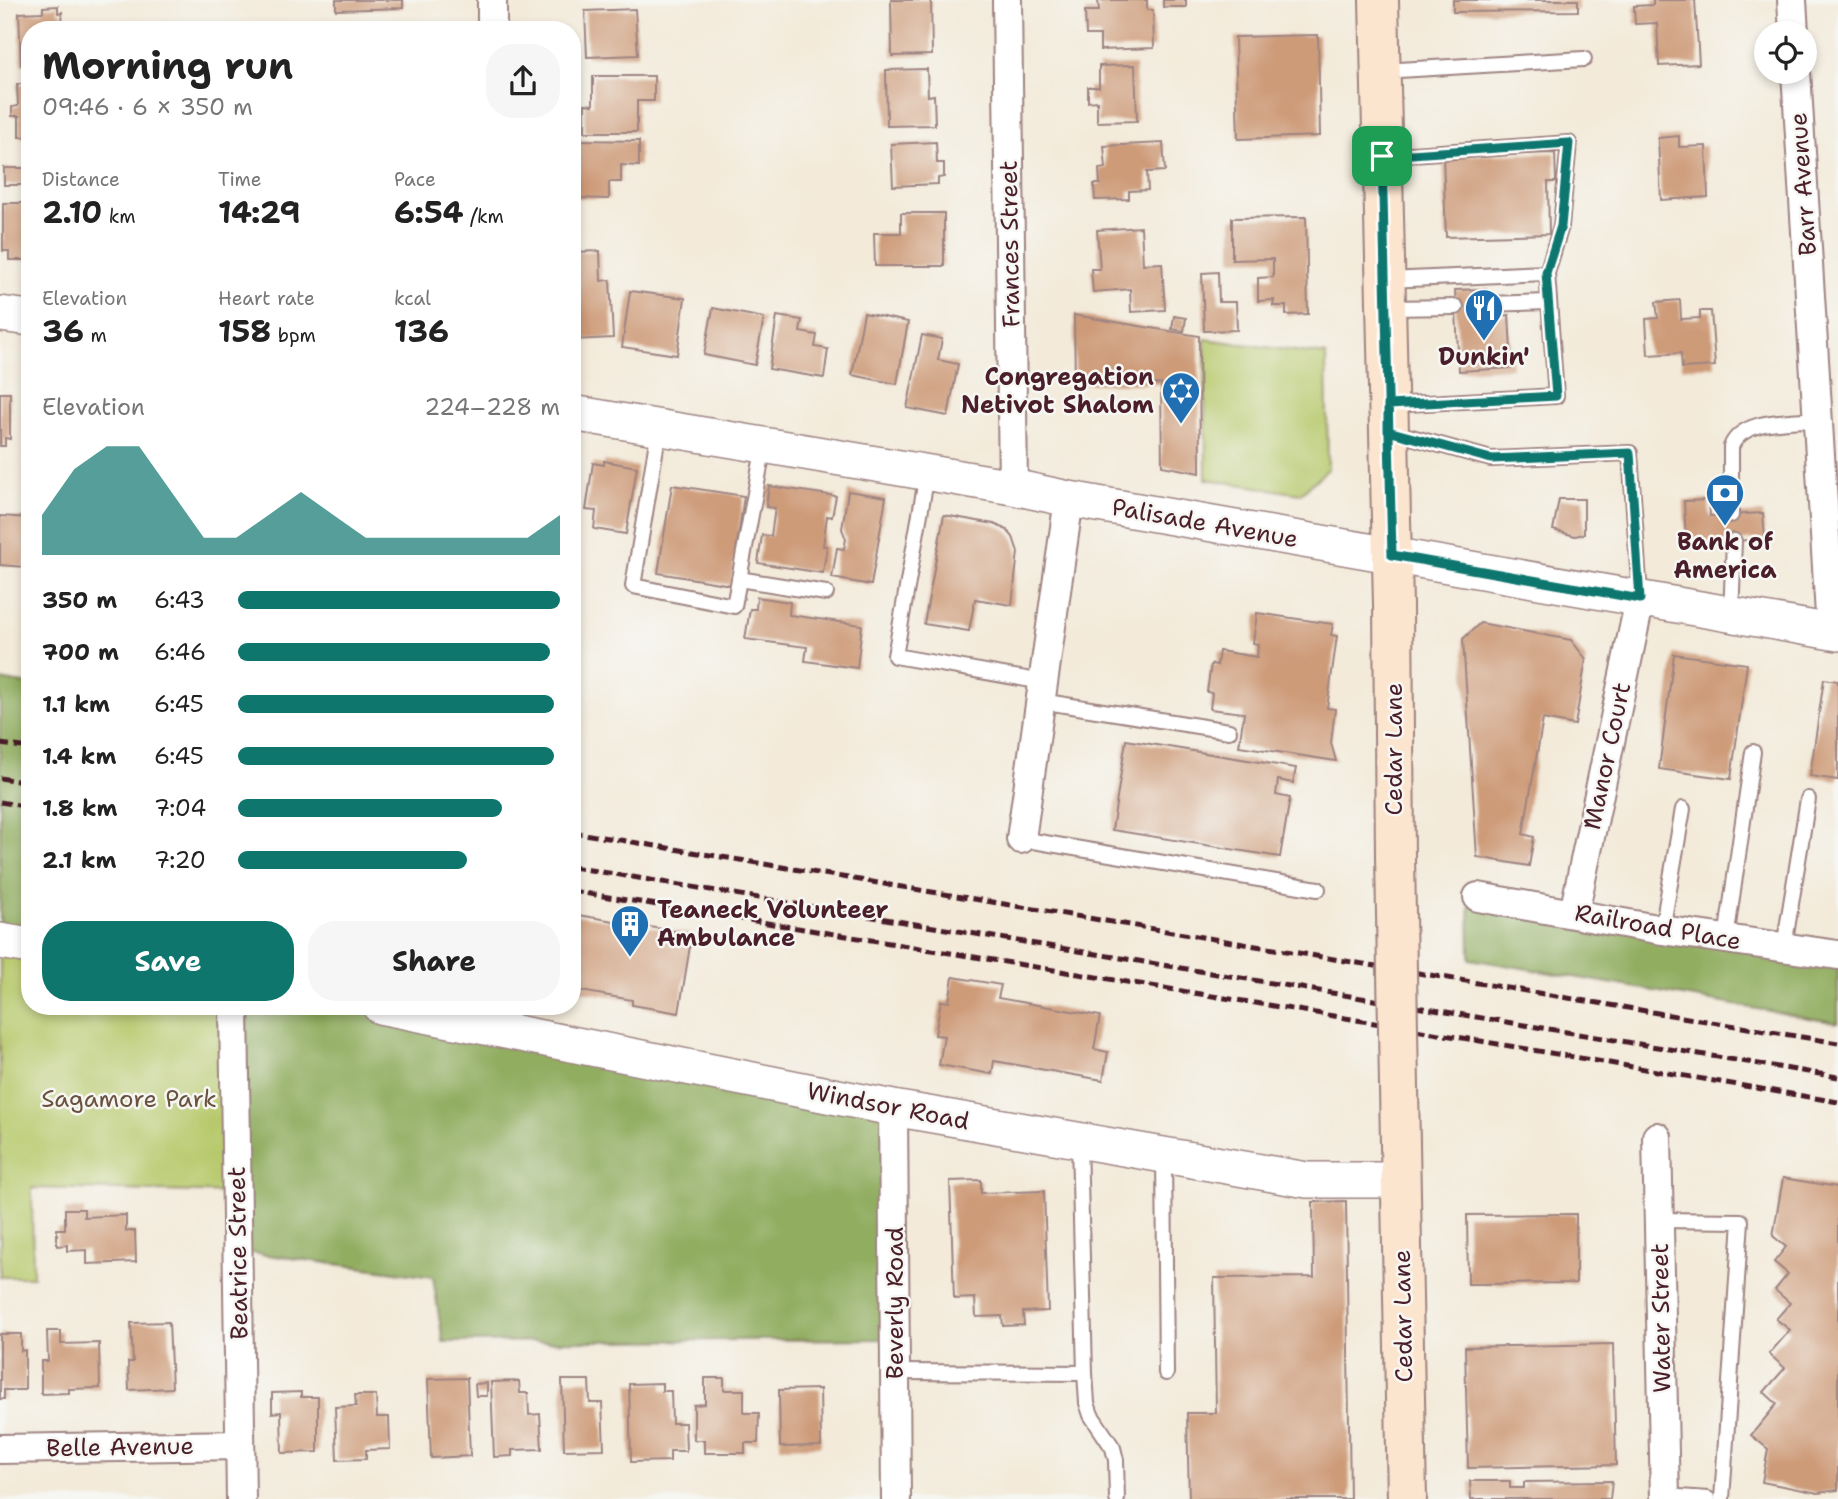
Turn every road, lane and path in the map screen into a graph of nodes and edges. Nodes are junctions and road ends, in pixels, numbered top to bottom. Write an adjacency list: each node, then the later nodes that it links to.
1 (492, 0): 5 (street)
2 (1007, 0): 24 (street, Frances Street)
3 (1379, 0): 8 (main road, Cedar Lane)
4 (1792, 0): 6 (street)
5 (492, 21)
6 (1793, 21)
7 (1584, 59): 8 (lane)
8 (1380, 71): 10 (main road, Cedar Lane)
9 (1797, 84): 20 (street, Barr Avenue)
10 (1382, 156): 11 (lane); 12 (main road, Cedar Lane)
11 (1546, 273): 12 (lane); 13 (lane)
12 (1385, 294): 15 (lane); 19 (main road, Cedar Lane)
13 (1549, 302): 14 (lane); 19 (lane)
14 (1486, 304)
15 (1455, 307)
16 (0, 314): 17 (street)
17 (21, 317)
18 (581, 415): 21 (street, Palisade Avenue)
19 (1388, 418): 28 (main road, Cedar Lane); 31 (lane)
20 (1818, 419): 26 (lane); 33 (street, Barr Avenue)
21 (660, 428): 22 (street, Palisade Avenue); 29 (lane)
22 (764, 445): 23 (street, Palisade Avenue); 29 (lane)
23 (927, 472): 24 (street, Palisade Avenue); 34 (lane)
24 (1013, 487): 25 (street, Palisade Avenue)
25 (1069, 499): 28 (street, Palisade Avenue); 34 (street)
26 (1731, 515)
27 (1734, 541): 32 (lane)
28 (1392, 555): 31 (street, Palisade Avenue); 55 (main road, Cedar Lane, bridge)
29 (739, 579): 30 (lane)
30 (826, 593)
31 (1640, 599): 32 (street, Palisade Avenue); 42 (street, Manor Court)
32 (1731, 615): 33 (street, Palisade Avenue)
33 (1835, 632)
34 (1042, 692): 35 (lane); 39 (street)
35 (1229, 731)
36 (1753, 752): 44 (lane)
37 (1808, 799): 47 (lane)
38 (1683, 809): 43 (lane)
39 (1021, 839): 40 (lane)
40 (1318, 889)
41 (1478, 897): 42 (street, Railroad Place)
42 (1574, 913): 43 (street, Railroad Place)
43 (1662, 930): 44 (street, Railroad Place)
44 (1726, 939): 47 (street, Railroad Place)
45 (0, 941): 46 (street)
46 (21, 944)
47 (1784, 947): 48 (street, Railroad Place)
48 (1838, 955)
49 (234, 1015): 60 (street, Beatrice Street)
50 (425, 1015): 51 (street, Windsor Road)
51 (893, 1108): 53 (street, Windsor Road); 57 (street, Beverly Road)
52 (1657, 1137): 56 (street, Water Street)
53 (1079, 1140): 54 (street, Windsor Road); 58 (lane)
54 (1164, 1155): 55 (street, Windsor Road); 59 (lane)
55 (1400, 1162): 66 (main road, Cedar Lane)
56 (1659, 1220): 62 (street, Water Street); 68 (lane)
57 (895, 1372): 58 (lane); 64 (street, Beverly Road)
58 (1085, 1373): 65 (lane)
59 (1166, 1373)
60 (240, 1444): 61 (street, Belle Avenue); 63 (street, Beatrice Street)
61 (0, 1449)
62 (1665, 1497): 67 (lane)
63 (241, 1499)
64 (896, 1499)
65 (1116, 1499)
66 (1407, 1499)
67 (1708, 1499)
68 (1721, 1499)

